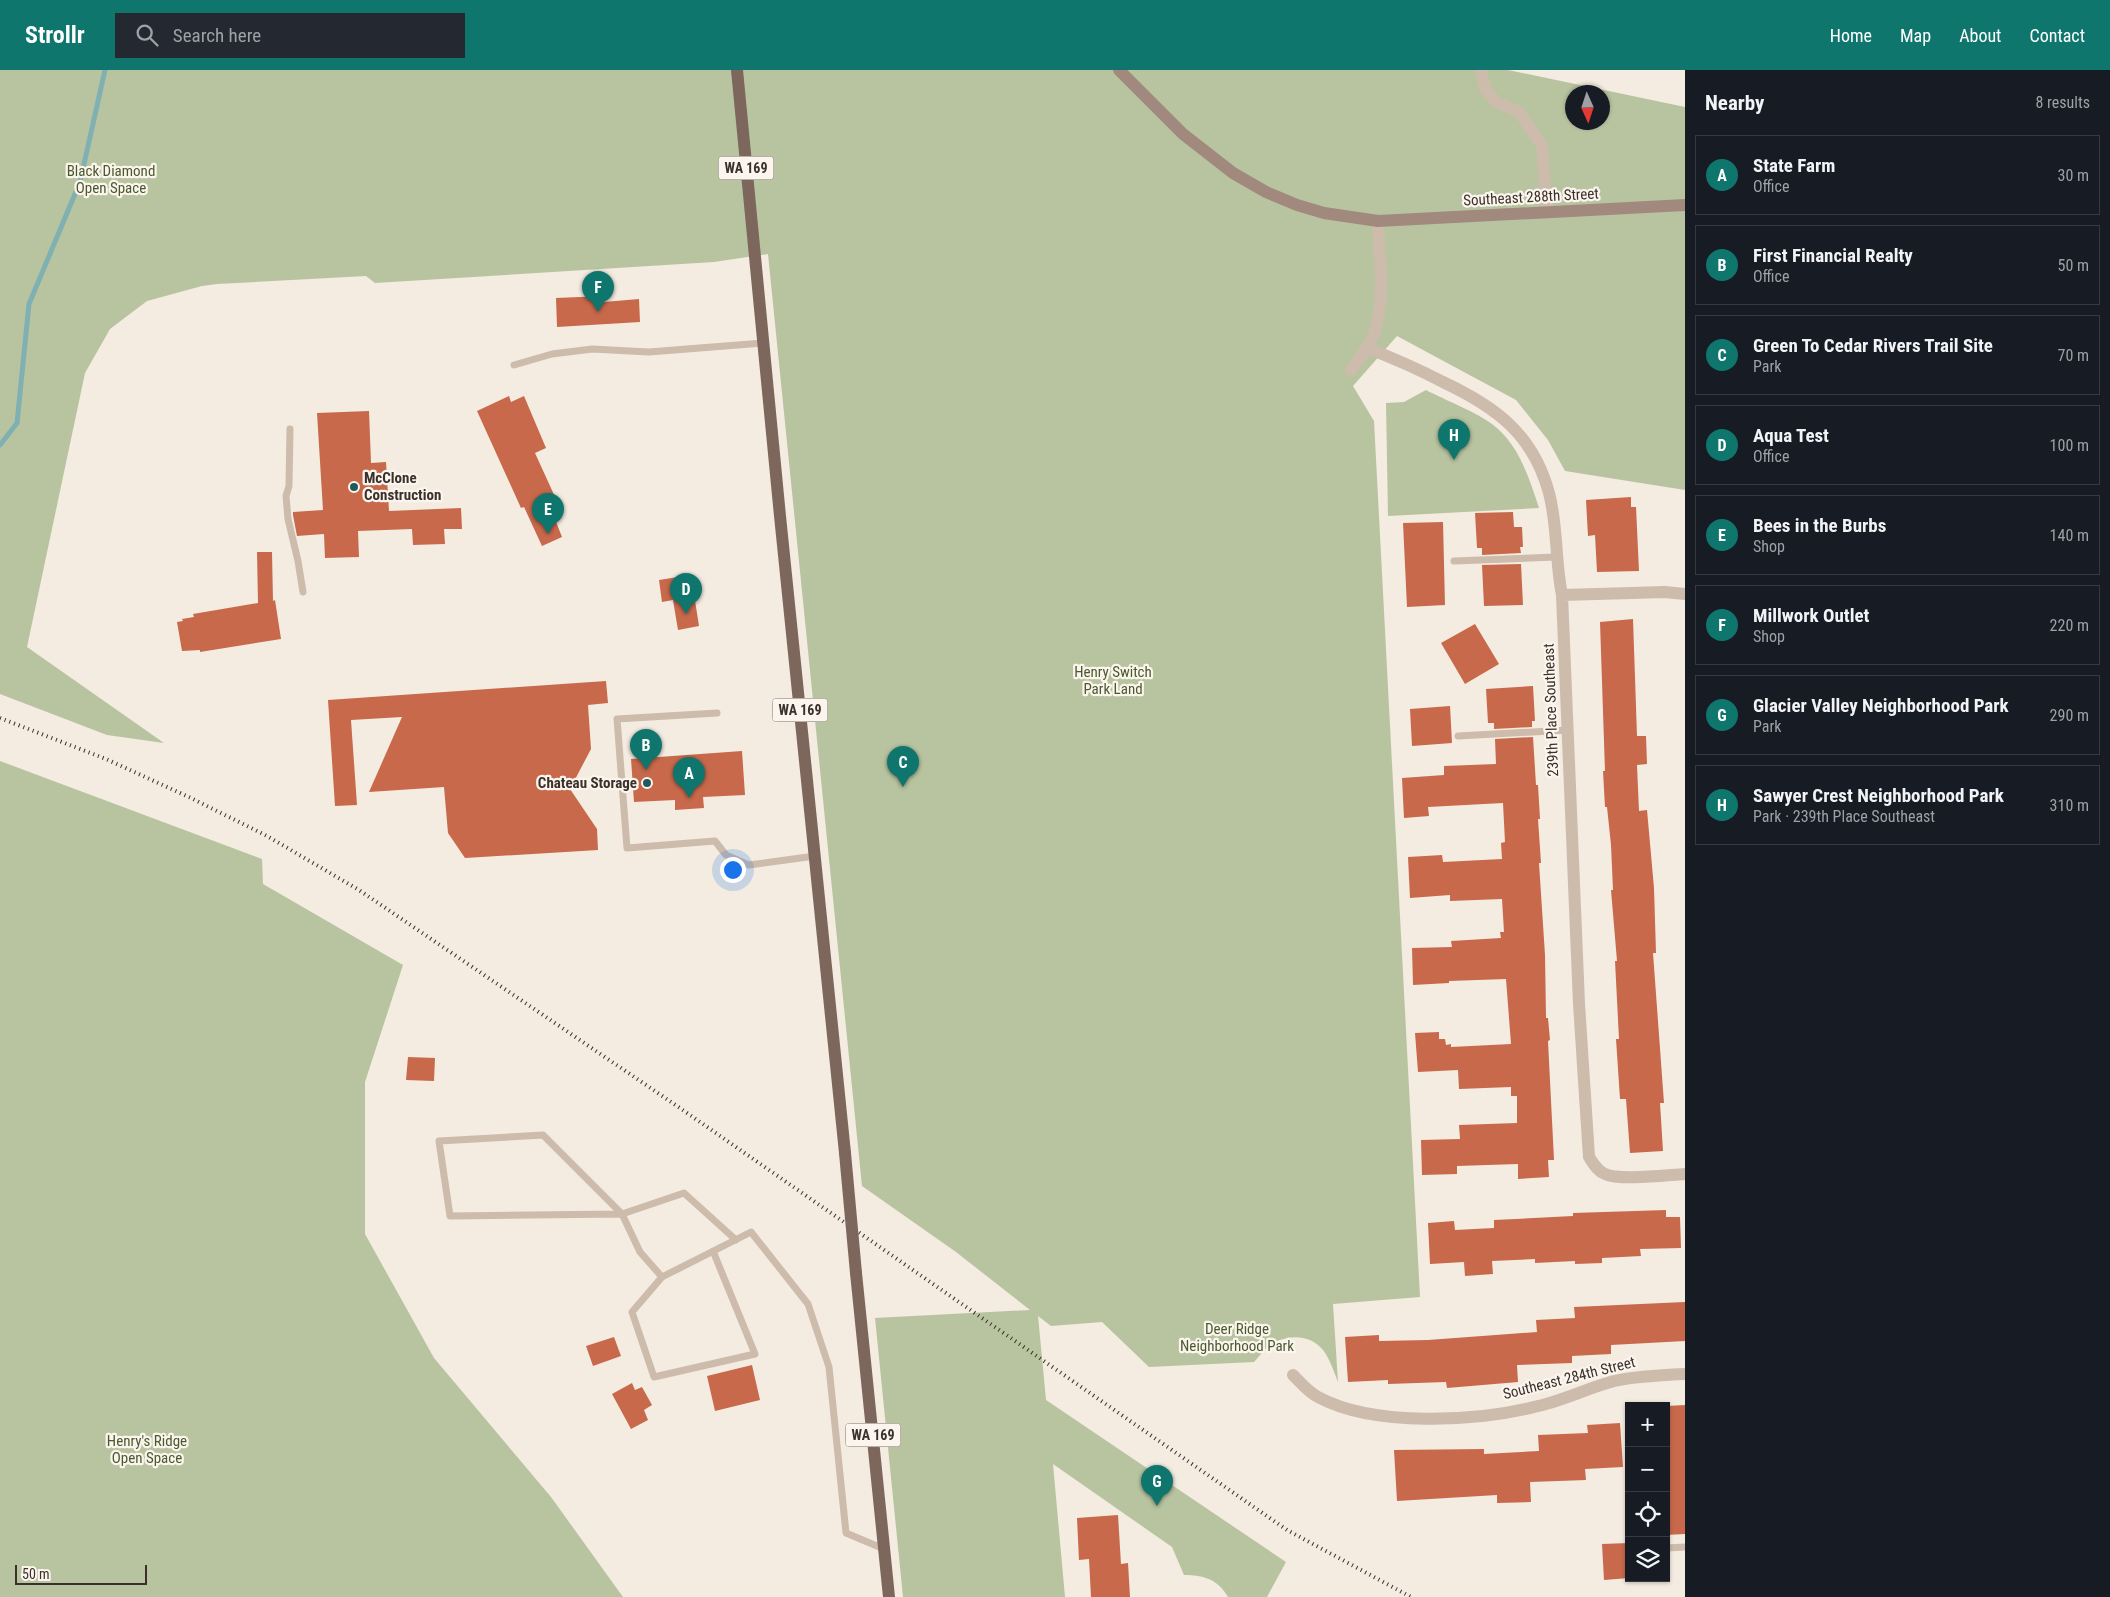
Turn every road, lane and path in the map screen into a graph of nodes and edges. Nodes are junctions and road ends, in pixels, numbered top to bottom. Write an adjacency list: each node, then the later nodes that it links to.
1 (737, 70): 7 (main road, WA 169)
2 (1118, 70): 6 (street, Southeast 288th Street)
3 (1481, 70): 5 (street)
4 (1685, 205): 5 (street, Southeast 288th Street)
5 (1548, 212): 6 (street, Southeast 288th Street)
6 (1378, 221): 8 (street)
7 (763, 343): 9 (lane); 20 (main road, WA 169)
8 (1367, 348): 10 (street); 12 (street, 239th Place Southeast)
9 (514, 365)
10 (1351, 370)
11 (290, 429): 14 (lane)
12 (1556, 557): 13 (lane); 16 (street, 239th Place Southeast)
13 (1454, 562)
14 (303, 592)
15 (1685, 594): 16 (street)
16 (1562, 595): 18 (street, 239th Place Southeast)
17 (717, 713): 20 (lane)
18 (1568, 730): 19 (lane); 21 (street, 239th Place Southeast)
19 (1458, 736)
20 (815, 856): 30 (main road, WA 169, bridge)
21 (1685, 1174)
22 (622, 1214): 22 (lane); 23 (lane); 25 (lane)
23 (736, 1240): 24 (lane); 30 (lane)
24 (713, 1252): 25 (lane); 25 (lane)
25 (662, 1278)
26 (1685, 1374): 27 (street, Southeast 284th Street)
27 (1292, 1375)
28 (1685, 1547): 29 (lane)
29 (1670, 1548)
30 (884, 1549): 31 (main road, WA 169)
31 (889, 1597)

